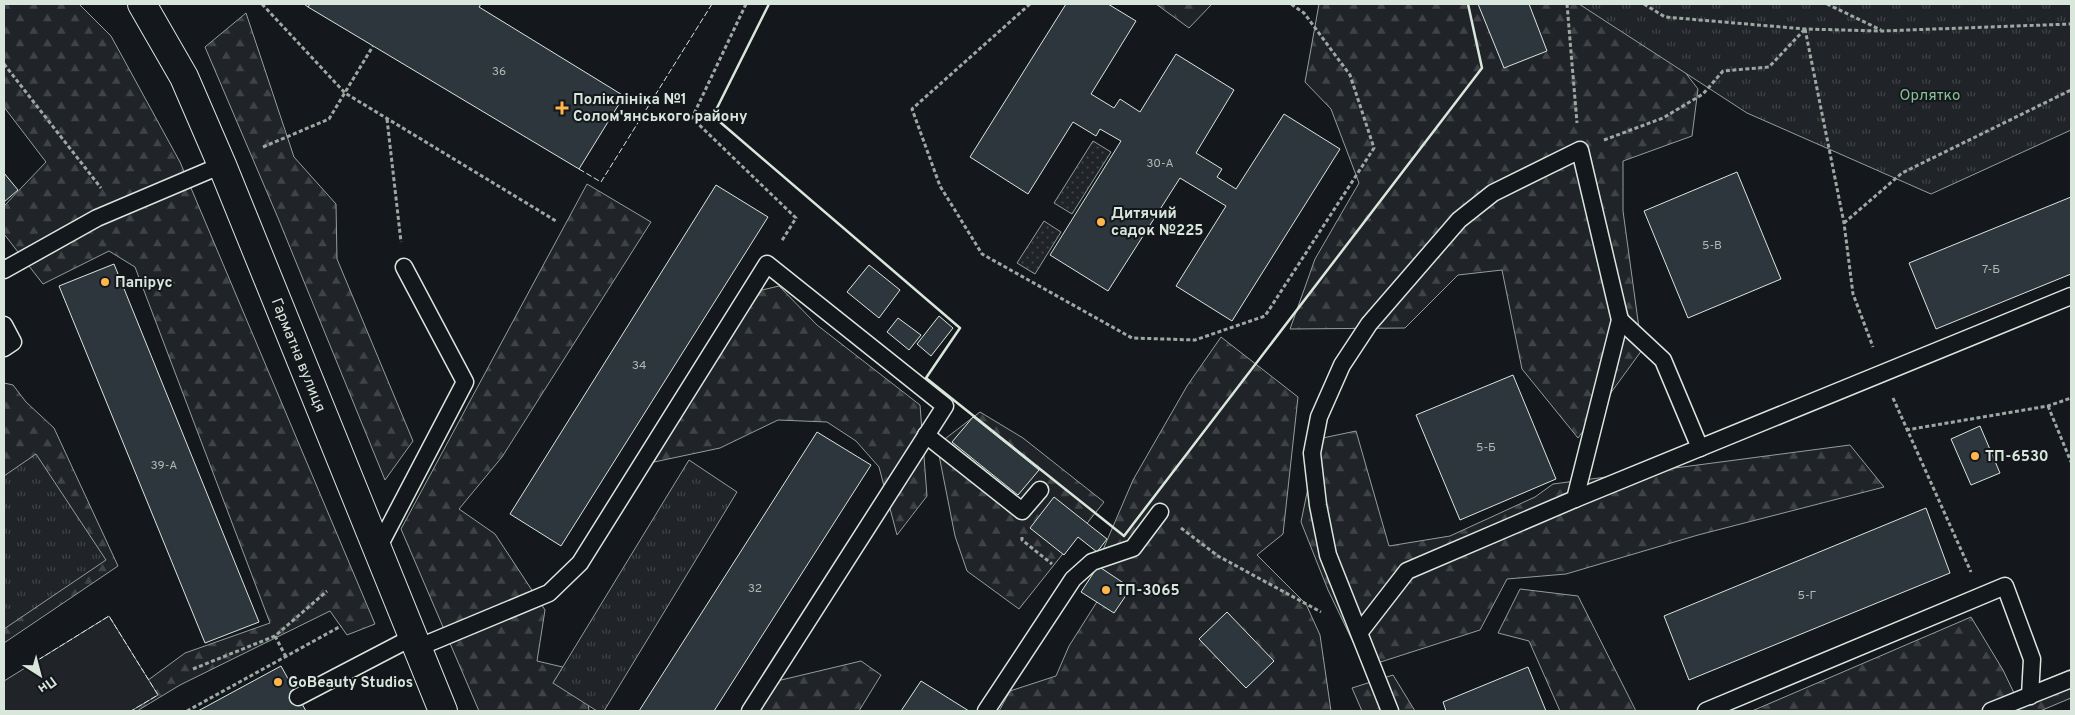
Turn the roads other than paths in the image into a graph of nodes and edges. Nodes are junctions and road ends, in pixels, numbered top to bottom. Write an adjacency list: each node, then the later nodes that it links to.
1 (142, 4): 2 (street, Гарматна вулиця)
2 (222, 165): 4 (lane); 14 (street, Гарматна вулиця)
3 (404, 267): 14 (lane)
4 (4, 270)
5 (2071, 296): 10 (lane)
6 (1620, 320): 10 (lane); 12 (lane); 15 (lane)
7 (4, 325): 8 (lane)
8 (4, 348)
9 (926, 434): 11 (lane); 16 (lane); 21 (lane)
10 (1700, 448): 12 (lane)
11 (1040, 490)
12 (1575, 499): 15 (lane)
13 (1160, 512): 22 (lane)
14 (377, 550): 16 (street, Гарматна вулиця)
15 (1360, 633): 23 (lane)
16 (415, 643): 19 (lane); 20 (street, Гарматна вулиця)
17 (2071, 679): 18 (lane)
18 (2030, 696): 24 (lane); 25 (lane)
19 (298, 697)
20 (443, 711)
21 (750, 711)
22 (986, 711)
23 (1390, 711)
24 (1706, 711)
25 (1992, 711)

